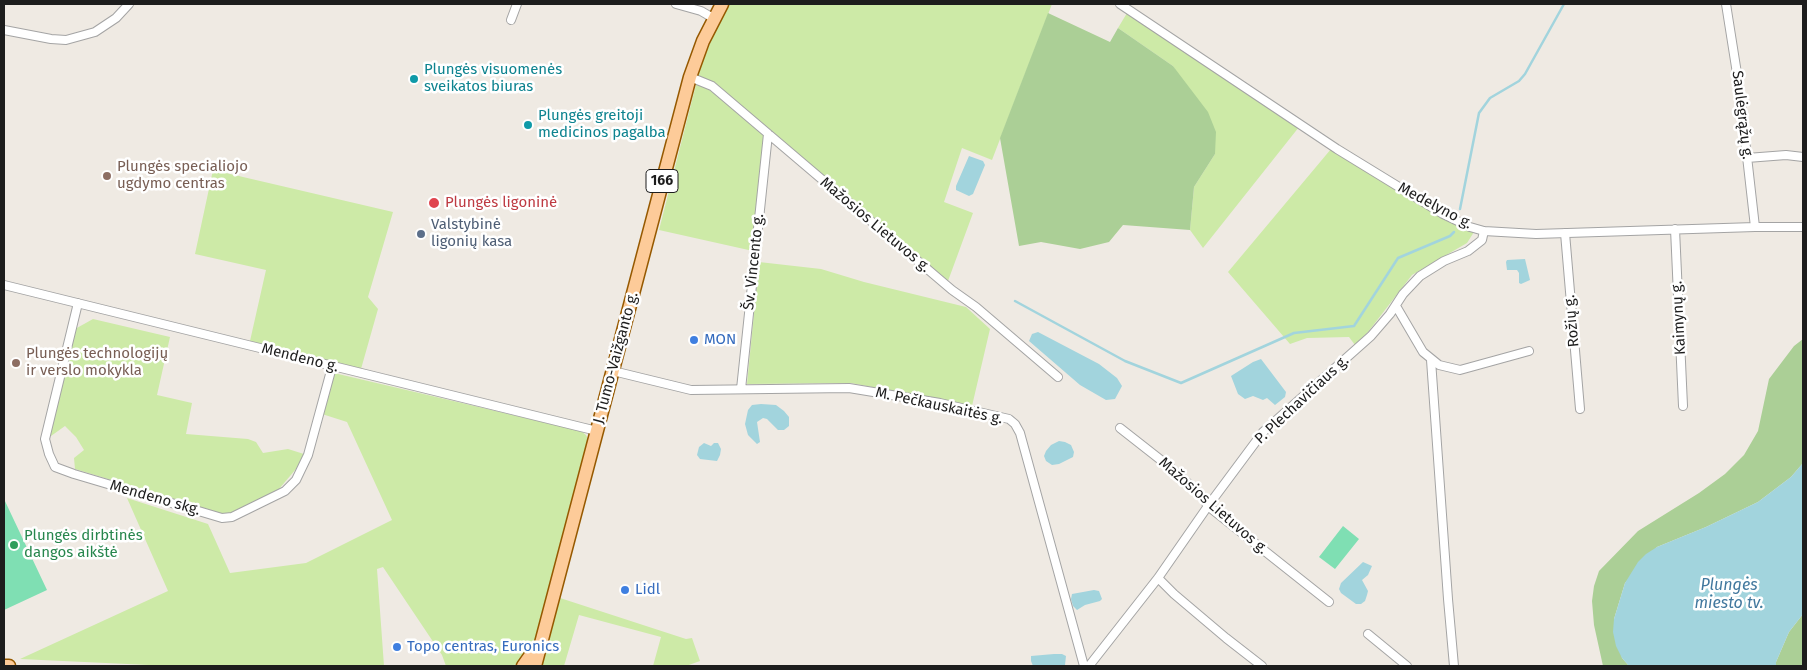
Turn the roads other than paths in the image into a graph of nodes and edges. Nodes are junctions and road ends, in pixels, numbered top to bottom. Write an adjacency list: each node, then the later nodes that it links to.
1 (129, 4): 9 (street)
2 (517, 4): 8 (street)
3 (676, 4): 7 (street)
4 (722, 4): 7 (main road, 166)
5 (1120, 4): 17 (street, Medelyno g.)
6 (1726, 4): 13 (street, Saulėgrąžų g.)
7 (713, 18): 10 (main road, 166)
8 (511, 20)
9 (4, 30)
10 (690, 77): 11 (street, Mažosios Lietuvos g.); 25 (main road, J. Tumo-Vaižganto g. / 166)
11 (768, 134): 26 (street, Mažosios Lietuvos g.); 27 (street, Šv. Vincento g.)
12 (1803, 157): 13 (street)
13 (1747, 158): 14 (street, Saulėgrąžų g.)
14 (1755, 227): 15 (street, Medelyno g.); 16 (street, Medelyno g.)
15 (1803, 227)
16 (1675, 229): 18 (street, Medelyno g.); 28 (street, Kaimynų g.)
17 (1484, 231): 18 (street, Medelyno g.); 21 (street, P. Plechavičiaus g.)
18 (1565, 233): 29 (street, Rožių g.)
19 (4, 285): 20 (street, Mendeno g.)
20 (78, 303): 24 (street, Mendeno g.); 24 (street, Mendeno skg.)
21 (1396, 306): 23 (street); 32 (street, P. Plechavičiaus g.)
22 (1529, 351): 23 (street)
23 (1431, 360): 45 (street)
24 (332, 366): 31 (street, Mendeno g.)
25 (613, 371): 27 (street, M. Pečkauskaitės g.); 31 (main road, J. Tumo-Vaižganto g. / 166)
26 (1058, 377)
27 (741, 389): 41 (street, M. Pečkauskaitės g.)
28 (1683, 406)
29 (1580, 409)
30 (1120, 428): 32 (street, Mažosios Lietuvos g.)
31 (597, 431): 36 (main road, J. Tumo-Vaižganto g. / 166)
32 (1208, 506): 33 (street, P. Plechavičiaus g.); 34 (street, Mažosios Lietuvos g.)
33 (1158, 578): 42 (street, P. Plechavičiaus g.); 43 (street)
34 (1329, 602)
35 (1368, 634): 44 (street)
36 (541, 638): 39 (main road, J. Tumo-Vaižganto g. / 166); 40 (main road, J. Tumo-Vaižganto g. / 166)
37 (4, 666): 38 (main road)
38 (9, 666)
39 (523, 666)
40 (535, 666)
41 (1084, 666)
42 (1089, 666)
43 (1262, 666)
44 (1407, 666)
45 (1454, 666)

